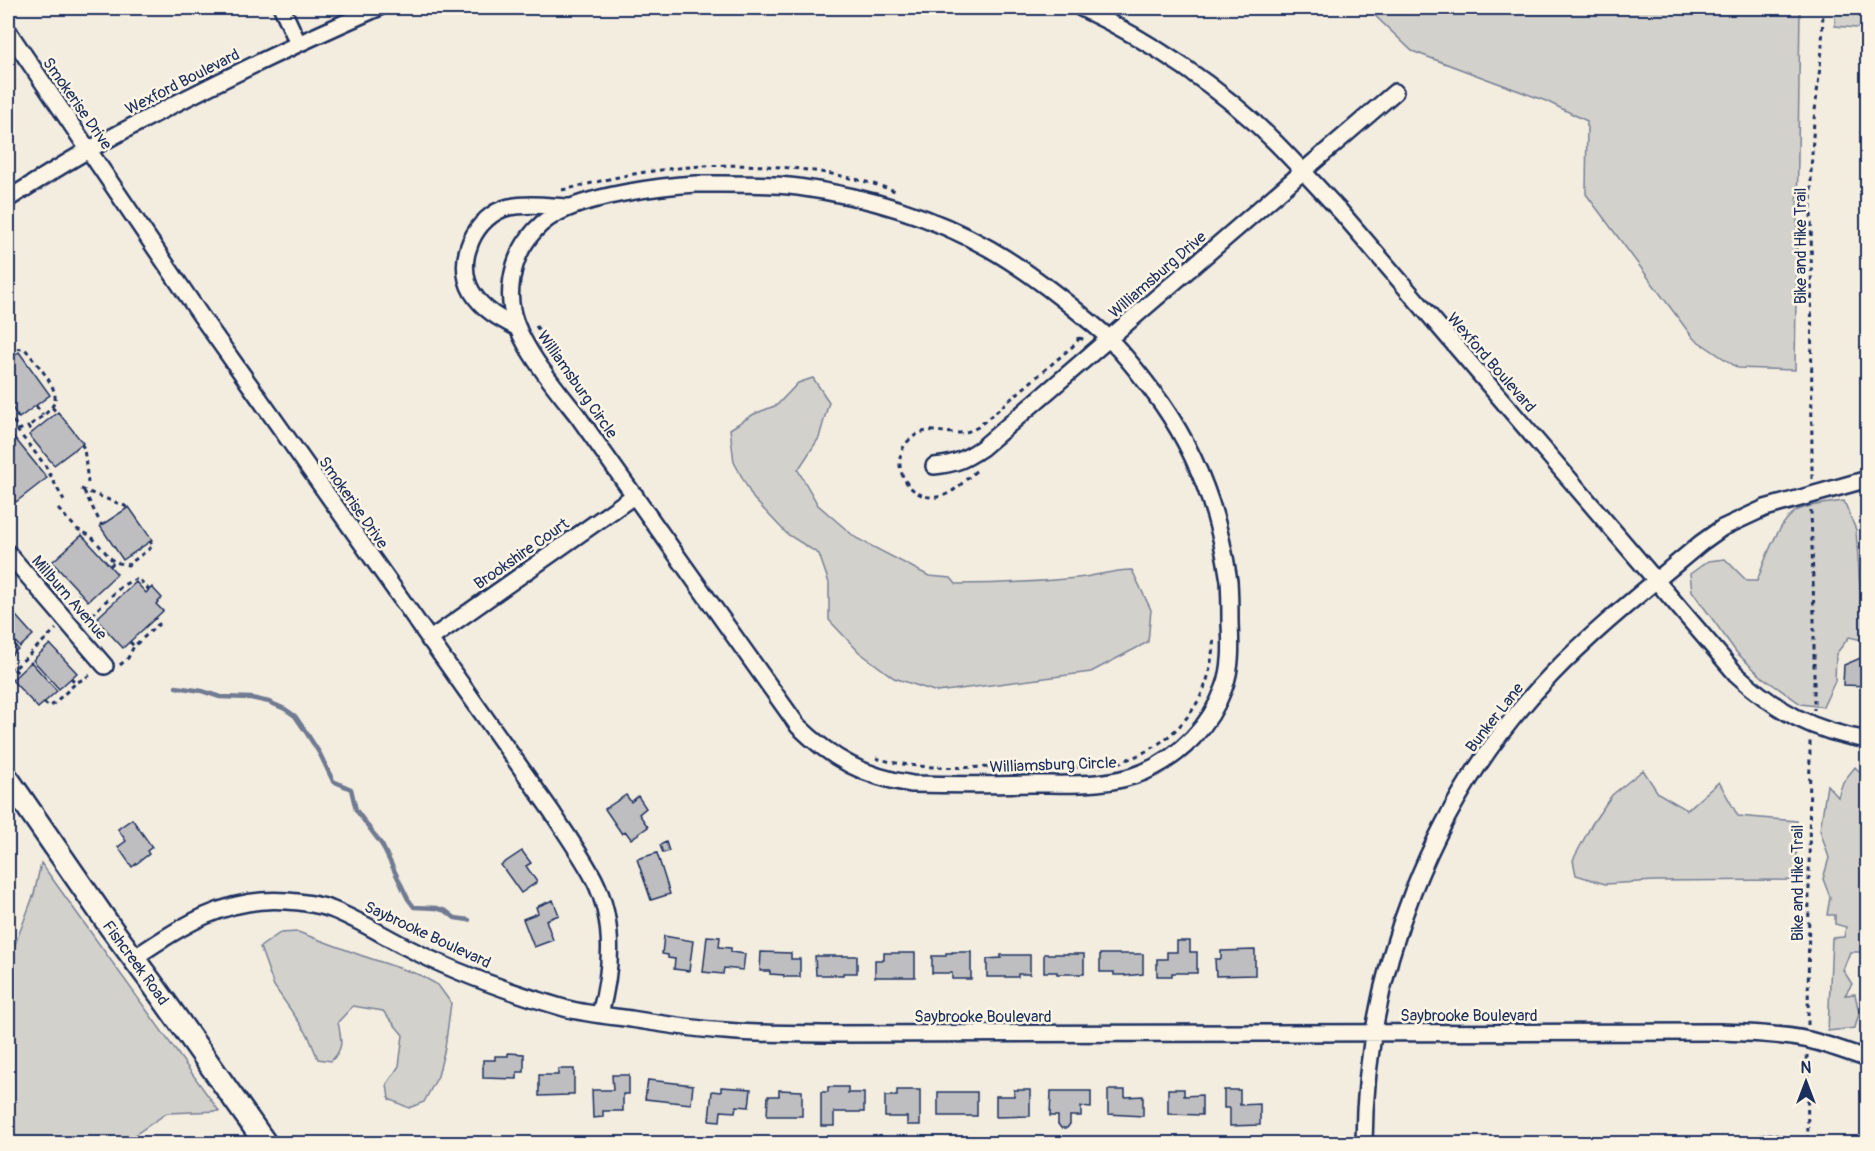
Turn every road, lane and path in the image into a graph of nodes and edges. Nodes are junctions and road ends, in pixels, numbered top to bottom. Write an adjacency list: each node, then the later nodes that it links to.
1 (282, 8): 6 (street)
2 (378, 8): 6 (street, Wexford Boulevard)
3 (1081, 8): 9 (street, Wexford Boulevard)
4 (1823, 8): 36 (path, Bike and Hike Trail)
5 (8, 32): 8 (street, Smokerise Drive)
6 (298, 43): 8 (street, Wexford Boulevard)
7 (1395, 92): 9 (street, Williamsburg Drive)
8 (89, 150): 12 (street, Wexford Boulevard); 56 (street, Smokerise Drive)
9 (1304, 173): 17 (street, Williamsburg Drive); 49 (street, Wexford Boulevard)
10 (559, 191): 11 (path)
11 (899, 192)
12 (8, 199)
13 (571, 207): 15 (street, Williamsburg Circle); 15 (street); 17 (street, Williamsburg Circle)
14 (534, 323): 20 (path)
15 (518, 328): 37 (street, Williamsburg Circle)
16 (1077, 331): 33 (path)
17 (1109, 339): 32 (street, Williamsburg Drive); 37 (street, Williamsburg Circle)
18 (8, 348): 21 (path)
19 (36, 405): 24 (path)
20 (591, 406)
21 (52, 407): 22 (path); 24 (path)
22 (57, 413)
23 (8, 414): 26 (path)
24 (43, 415): 27 (path)
25 (18, 416): 26 (path)
26 (10, 420): 28 (path)
27 (28, 427): 28 (path); 30 (path)
28 (18, 430): 29 (path); 38 (path)
29 (8, 432)
30 (33, 433)
31 (81, 444): 35 (path)
32 (934, 466)
33 (981, 466)
34 (1868, 479): 49 (street, Bunker Lane)
35 (88, 483)
36 (1813, 484)
37 (634, 495): 56 (street, Brookshire Court)
38 (65, 503)
39 (1810, 504): 68 (path)
40 (127, 508): 42 (path)
41 (58, 509): 43 (path)
42 (102, 526)
43 (91, 536): 44 (path); 47 (path)
44 (86, 540)
45 (150, 541): 47 (path)
46 (8, 553): 54 (street, Millburn Avenue)
47 (114, 562): 48 (path)
48 (110, 566)
49 (1657, 581): 70 (street, Wexford Boulevard); 76 (street, Bunker Lane)
50 (123, 585): 51 (path); 52 (path); 54 (path)
51 (127, 590)
52 (149, 590)
53 (155, 618): 59 (path)
54 (70, 625): 58 (path); 61 (street, Millburn Avenue)
55 (1215, 634): 71 (path)
56 (429, 640): 74 (street, Smokerise Drive)
57 (130, 642): 59 (path)
58 (41, 643): 60 (path); 63 (path)
59 (134, 646): 61 (path)
60 (46, 648)
61 (113, 665): 66 (path)
62 (8, 667): 63 (path)
63 (14, 669): 64 (path)
64 (19, 674)
65 (71, 678): 66 (path)
66 (76, 683): 67 (path)
67 (44, 703)
68 (1812, 716)
69 (1811, 735): 75 (path, Bike and Hike Trail)
70 (1868, 740)
71 (868, 755)
72 (8, 779): 73 (main road, Fishcreek Road)
73 (134, 958): 74 (street, Saybrooke Boulevard); 79 (main road, Fishcreek Road)
74 (600, 1014): 76 (street, Saybrooke Boulevard)
75 (1808, 1030)
76 (1372, 1033): 78 (street, Saybrooke Boulevard); 80 (street, Bunker Lane)
77 (1808, 1050): 81 (path)
78 (1868, 1059)
79 (266, 1143)
80 (1364, 1143)
81 (1808, 1143)

